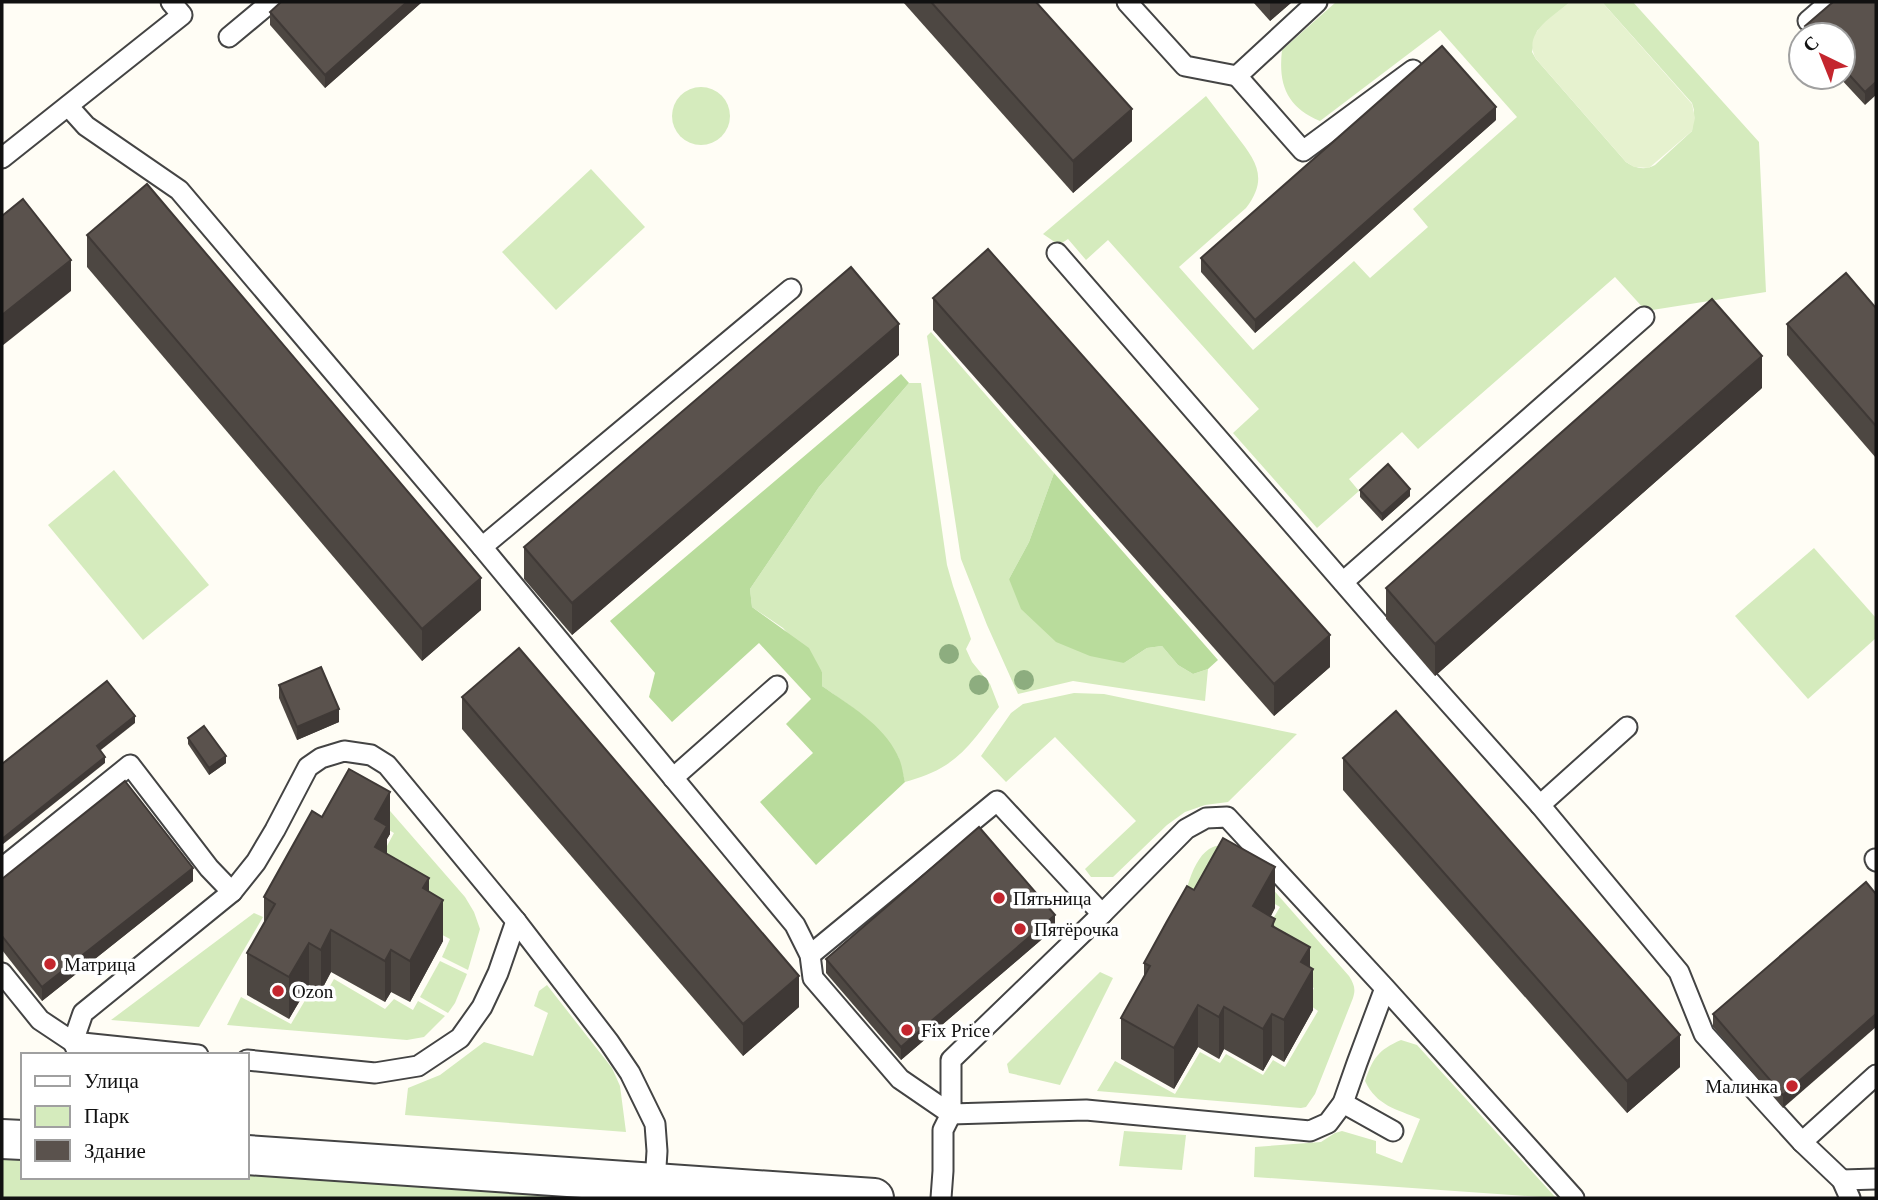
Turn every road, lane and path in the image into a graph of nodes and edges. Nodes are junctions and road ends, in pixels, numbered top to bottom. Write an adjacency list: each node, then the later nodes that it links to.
1 (171, 2): 10 (lane)
2 (271, 2): 7 (lane)
3 (1127, 2): 9 (lane)
4 (1317, 2): 9 (lane)
5 (1830, 2): 6 (lane)
6 (1808, 21)
7 (229, 37)
8 (1413, 70): 9 (lane)
9 (1237, 76)
10 (68, 106): 11 (lane); 15 (lane)
11 (2, 158)
12 (1058, 253): 16 (lane)
13 (791, 289): 15 (lane)
14 (1644, 317): 16 (lane)
15 (482, 547): 19 (lane)
16 (1343, 582): 20 (lane)
17 (777, 686): 19 (lane)
18 (1627, 727): 20 (lane)
19 (673, 778): 25 (lane)
20 (1541, 804): 37 (lane)
21 (2, 868): 22 (lane)
22 (232, 892): 24 (lane); 28 (lane)
23 (1102, 914): 25 (lane); 27 (lane); 33 (lane)
24 (516, 921): 30 (lane); 41 (lane)
25 (810, 955): 33 (lane)
26 (2, 972): 28 (lane)
27 (1385, 988): 32 (lane); 44 (lane)
28 (76, 1048): 29 (lane)
29 (163, 1053)
30 (248, 1060)
31 (1876, 1075): 37 (lane)
32 (1343, 1103): 33 (lane); 34 (lane)
33 (951, 1114): 43 (lane)
34 (1393, 1131)
35 (2, 1139): 36 (street)
36 (21, 1140)
37 (1802, 1142): 40 (lane)
38 (248, 1156): 41 (street)
39 (1876, 1179): 40 (lane)
40 (1842, 1180): 45 (lane)
41 (655, 1183): 42 (street)
42 (874, 1198)
43 (941, 1198)
44 (1574, 1198)
45 (1850, 1198)

